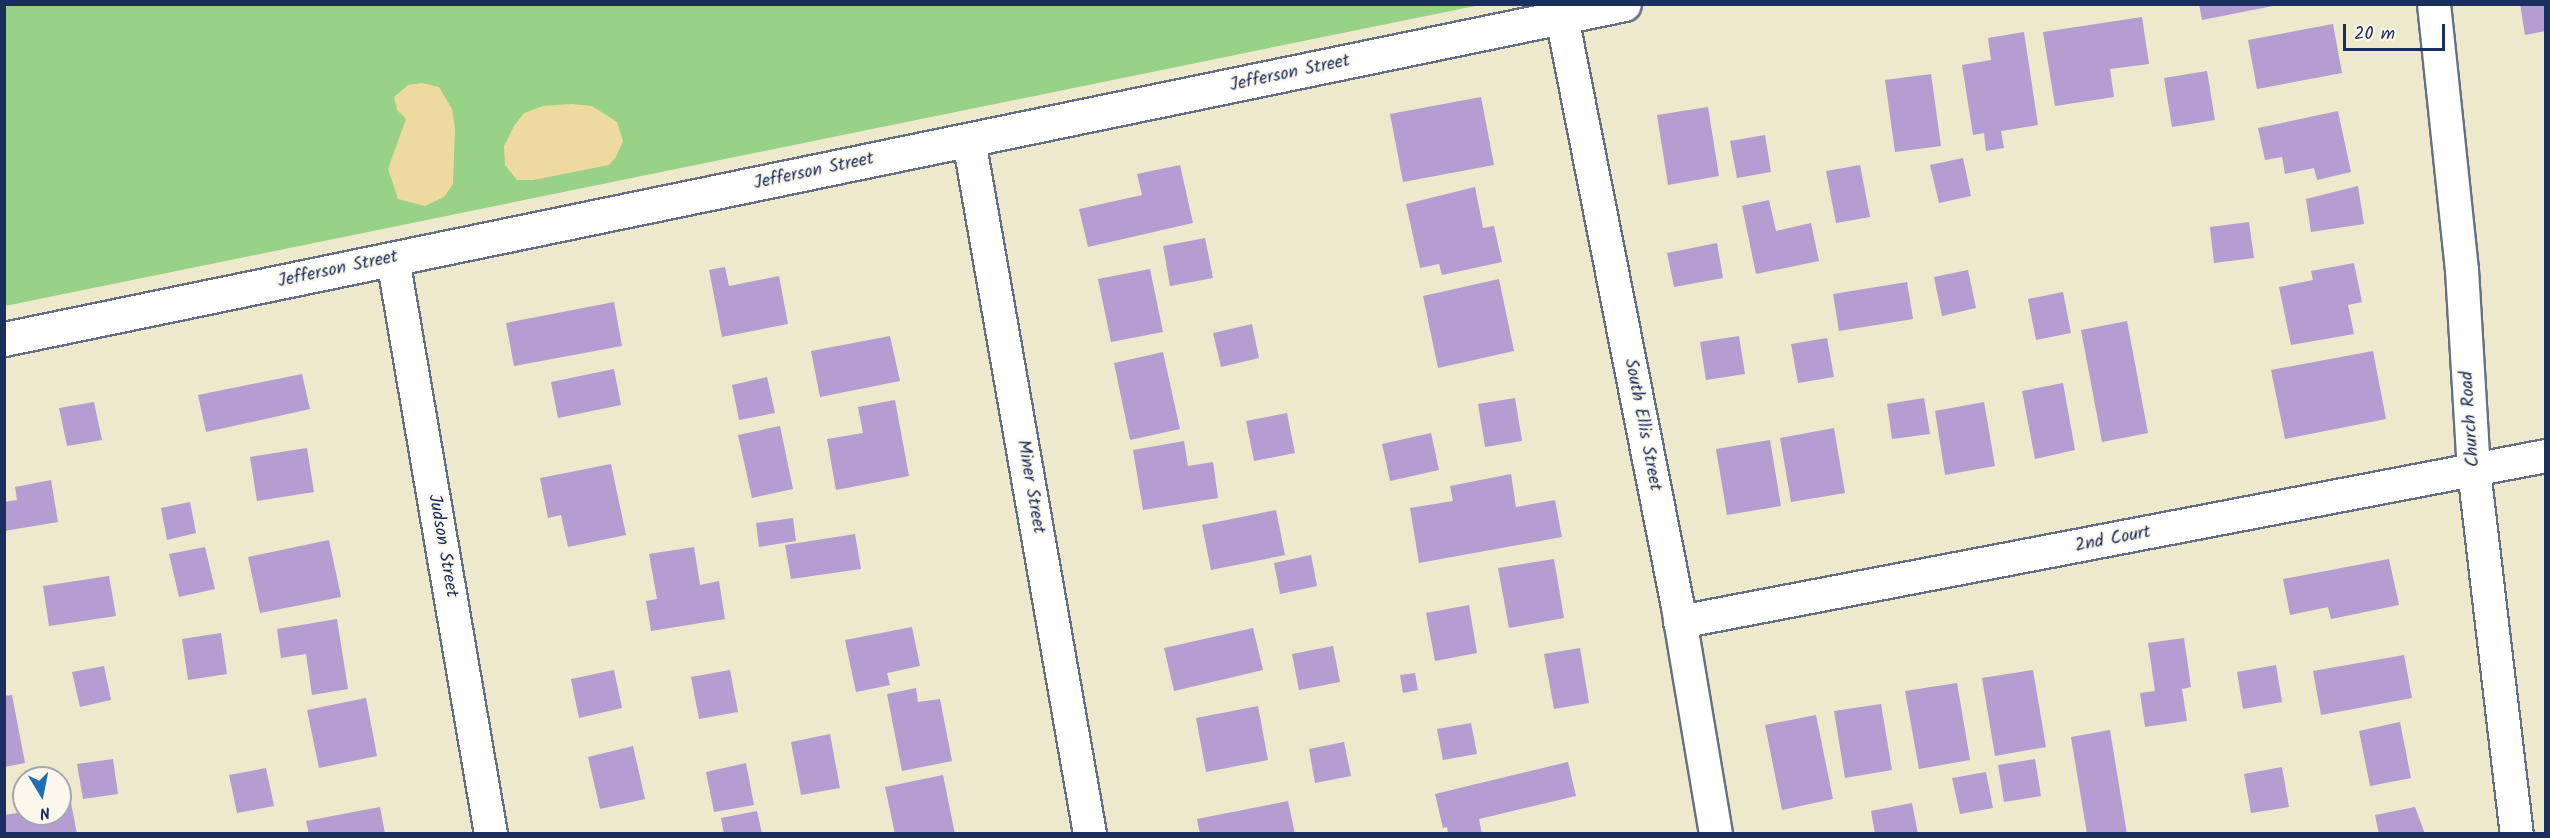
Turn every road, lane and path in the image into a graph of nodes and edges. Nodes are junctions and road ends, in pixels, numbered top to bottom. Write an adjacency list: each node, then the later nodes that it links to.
1 (1624, 4): 3 (street, Jefferson Street)
2 (2434, 4): 8 (street, Church Road)
3 (1562, 17): 4 (street, Jefferson Street); 9 (street, South Ellis Street)
4 (969, 140): 5 (street, Jefferson Street); 11 (street, Miner Street)
5 (393, 259): 6 (street, Jefferson Street); 10 (street, Judson Street)
6 (4, 339)
7 (2546, 456): 8 (street, 2nd Court)
8 (2474, 470): 9 (street, 2nd Court); 13 (street, Church Road)
9 (1680, 622): 12 (street, South Ellis Street)
10 (491, 834)
11 (1090, 834)
12 (1716, 834)
13 (2517, 834)

